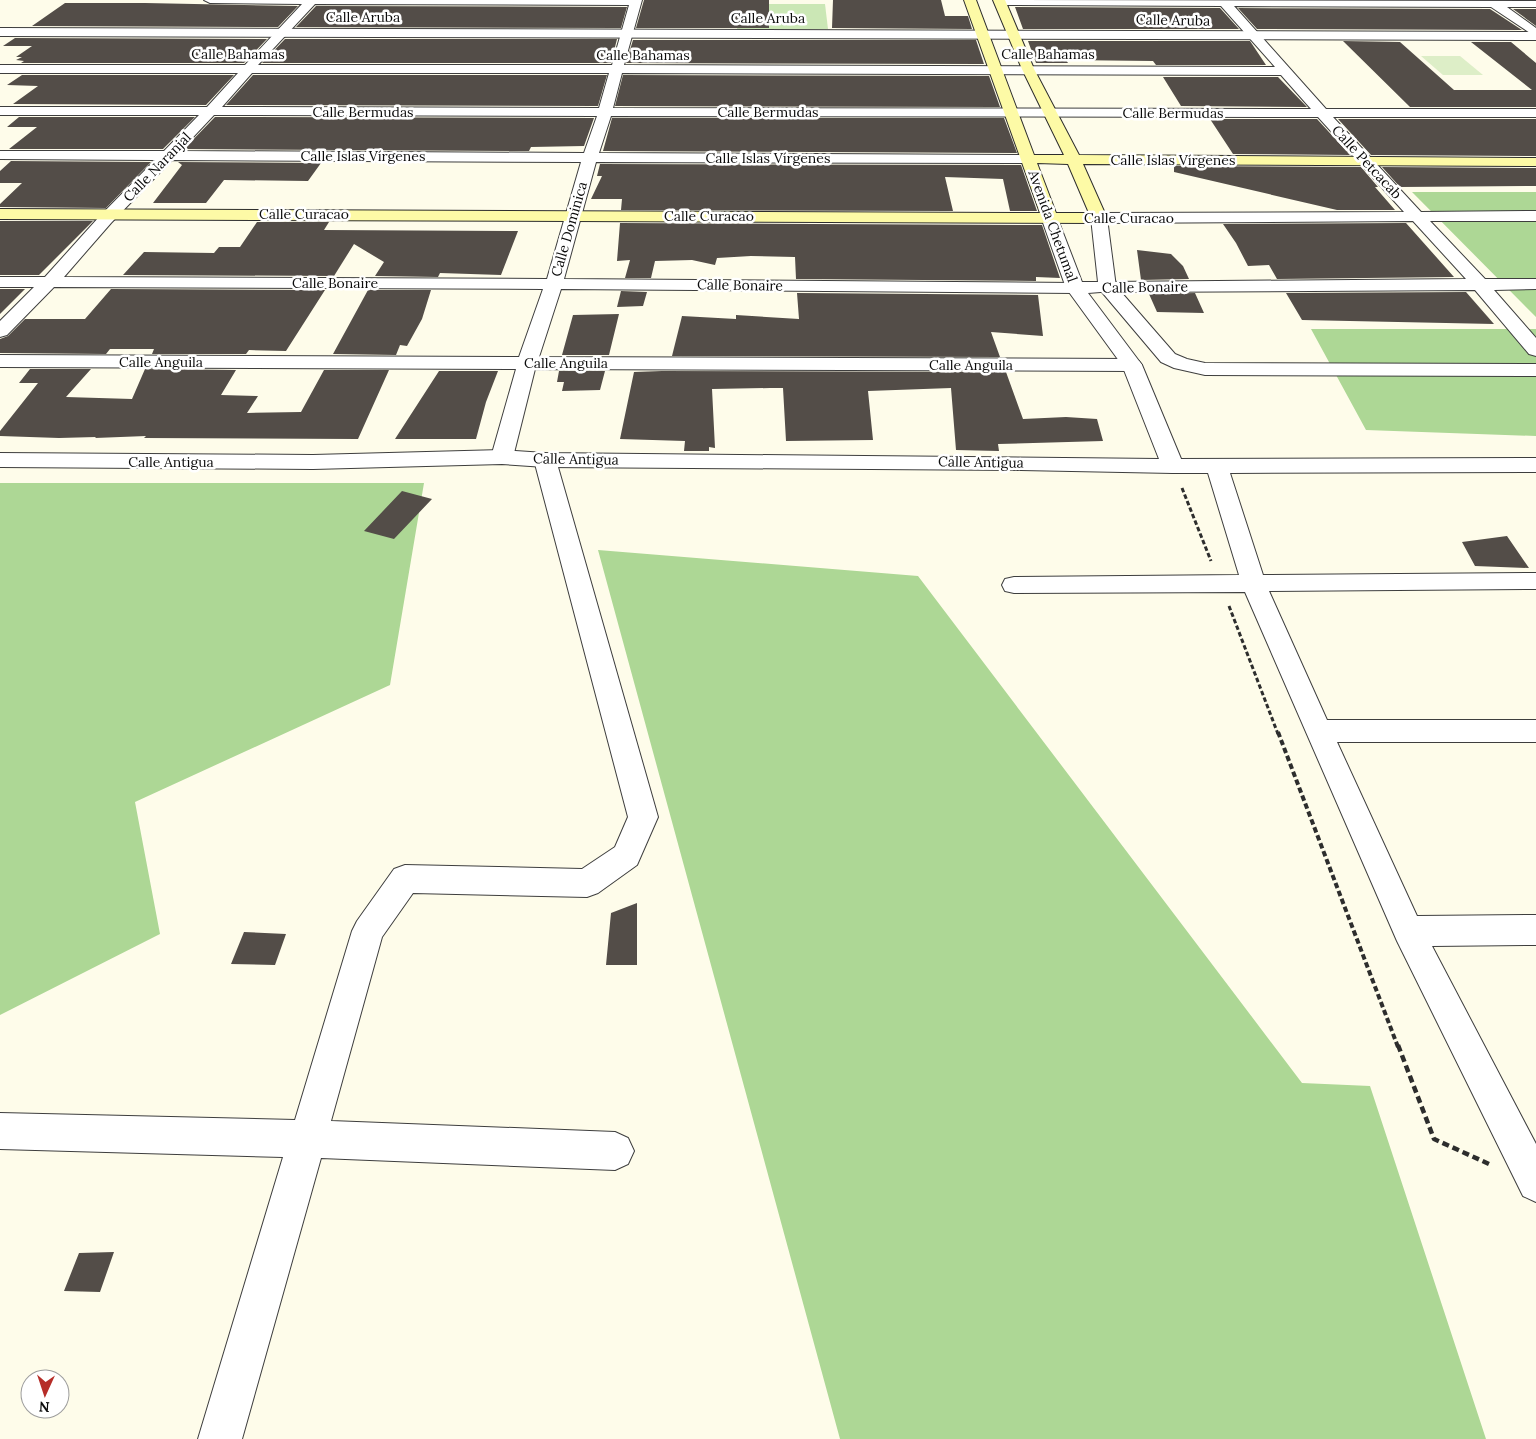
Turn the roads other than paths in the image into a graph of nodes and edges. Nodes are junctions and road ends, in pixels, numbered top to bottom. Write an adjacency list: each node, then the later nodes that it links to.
1 (210, 0): 2 (street)
2 (312, 0): 4 (street); 10 (street, Calle Naranjal)
3 (970, 0): 12 (main road, Avenida Chetumal)
4 (636, 1): 11 (street, Calle Dominica)
5 (1000, 1): 6 (street); 13 (main road)
6 (1223, 2): 7 (street); 15 (street, Calle Petcacab)
7 (1492, 2): 8 (street); 14 (street)
8 (1536, 4)
9 (0, 32): 10 (street, Calle Aruba)
10 (281, 32): 11 (street, Calle Aruba); 17 (street, Calle Naranjal)
11 (628, 32): 12 (street, Calle Aruba); 20 (street, Calle Dominica)
12 (982, 34): 13 (street, Calle Aruba); 18 (main road, Avenida Chetumal)
13 (1013, 34): 15 (street, Calle Aruba); 19 (main road)
14 (1536, 34): 15 (street, Calle Aruba)
15 (1254, 36): 21 (street, Calle Petcacab)
16 (0, 69): 17 (street, Calle Bahamas)
17 (247, 69): 20 (street, Calle Bahamas); 23 (street, Calle Naranjal)
18 (995, 69): 19 (street, Calle Bahamas); 20 (street, Calle Bahamas); 26 (main road, Avenida Chetumal)
19 (1028, 69): 21 (street, Calle Bahamas); 27 (main road)
20 (618, 70): 24 (street, Calle Dominica)
21 (1286, 71): 25 (street, Calle Petcacab)
22 (0, 111): 23 (street, Calle Bermudas)
23 (211, 111): 24 (street, Calle Bermudas); 30 (street, Calle Naranjal)
24 (605, 112): 26 (street, Calle Bermudas); 31 (street, Calle Dominica)
25 (1321, 112): 27 (street, Calle Bermudas); 28 (street, Calle Bermudas); 34 (street, Calle Petcacab)
26 (1011, 113): 27 (street, Calle Bermudas); 32 (main road, Avenida Chetumal)
27 (1050, 113): 33 (main road)
28 (1536, 113)
29 (0, 155): 30 (street, Calle Islas Vírgenes)
30 (168, 156): 31 (street, Calle Islas Vírgenes); 37 (street, Calle Naranjal)
31 (590, 157): 32 (street, Calle Islas Vírgenes); 38 (street, Calle Dominica)
32 (1028, 160): 33 (main road, Calle Islas Vírgenes); 41 (main road, Avenida Chetumal)
33 (1074, 160): 34 (main road, Calle Islas Vírgenes); 42 (main road)
34 (1365, 161): 35 (main road, Calle Islas Vírgenes); 39 (street, Calle Petcacab)
35 (1536, 162)
36 (0, 214): 37 (main road, Calle Curacao)
37 (112, 214): 38 (main road, Calle Curacao); 44 (street, Calle Naranjal)
38 (573, 215): 41 (main road, Calle Curacao); 46 (street, Calle Dominica)
39 (1417, 216): 40 (street, Calle Curacao); 42 (street, Calle Curacao); 45 (street, Calle Petcacab)
40 (1536, 216)
41 (1049, 217): 42 (main road, Calle Curacao); 49 (street, Avenida Chetumal)
42 (1099, 218): 48 (street)
43 (0, 282): 44 (street, Calle Bonaire)
44 (50, 282): 46 (street, Calle Bonaire); 50 (street, Calle Naranjal)
45 (1479, 283): 47 (street, Calle Bonaire); 48 (street, Calle Bonaire); 51 (street, Calle Petcacab)
46 (554, 284): 49 (street, Calle Bonaire); 53 (street, Calle Dominica)
47 (1536, 284)
48 (1107, 287): 49 (street, Calle Bonaire); 55 (street)
49 (1075, 288): 54 (street, Avenida Chetumal)
50 (0, 331)
51 (1536, 350)
52 (0, 361): 53 (street, Calle Anguila)
53 (527, 363): 54 (street, Calle Anguila); 56 (street, Calle Dominica)
54 (1132, 366): 60 (street, Avenida Chetumal)
55 (1536, 370)
56 (502, 457): 57 (street, Calle Antigua); 58 (street, Calle Antigua)
57 (0, 460)
58 (545, 460): 60 (street, Calle Antigua); 70 (street)
59 (1536, 465): 61 (street, Calle Antigua)
60 (1163, 466): 61 (street, Calle Antigua)
61 (1217, 466): 63 (street)
62 (1536, 581): 63 (street)
63 (1252, 582): 64 (street); 65 (street)
64 (1014, 584)
65 (1318, 731): 66 (street); 68 (street)
66 (1536, 731)
67 (1536, 930): 68 (street)
68 (1408, 931): 72 (street)
69 (0, 1131): 70 (street)
70 (307, 1140): 71 (street); 73 (street)
71 (615, 1151)
72 (1536, 1183)
73 (220, 1439)

